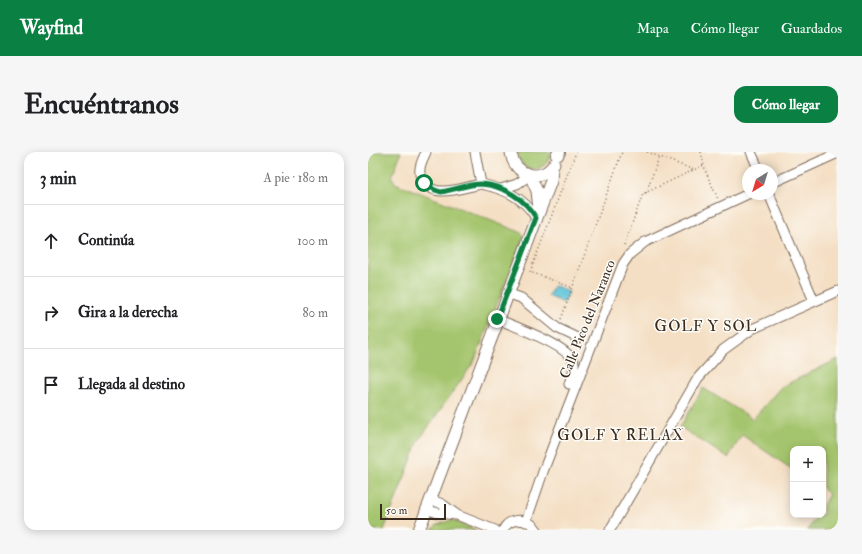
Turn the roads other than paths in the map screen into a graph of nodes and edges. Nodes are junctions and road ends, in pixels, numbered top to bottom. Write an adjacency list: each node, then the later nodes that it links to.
1 (426, 152): 11 (street)
2 (475, 152): 11 (street)
3 (511, 152): 9 (main road)
4 (751, 152): 7 (street)
5 (558, 153): 8 (main road)
6 (838, 153): 10 (street)
7 (756, 164)
8 (552, 168): 9 (main road); 15 (main road)
9 (530, 175): 12 (street); 15 (main road)
10 (778, 180)
11 (481, 184): 12 (street)
12 (501, 189): 15 (street)
13 (742, 197): 23 (street, Calle Pico del Naranco)
14 (772, 200): 18 (street)
15 (537, 214): 17 (main road)
16 (838, 291): 18 (street)
17 (507, 293): 19 (main road); 20 (street)
18 (814, 301): 28 (street)
19 (497, 319): 21 (street); 22 (main road)
20 (578, 338)
21 (569, 384)
22 (428, 504): 24 (street); 25 (main road)
23 (526, 522): 26 (street); 27 (street)
24 (493, 529)
25 (419, 530)
26 (503, 530)
27 (537, 530)
28 (610, 530)

